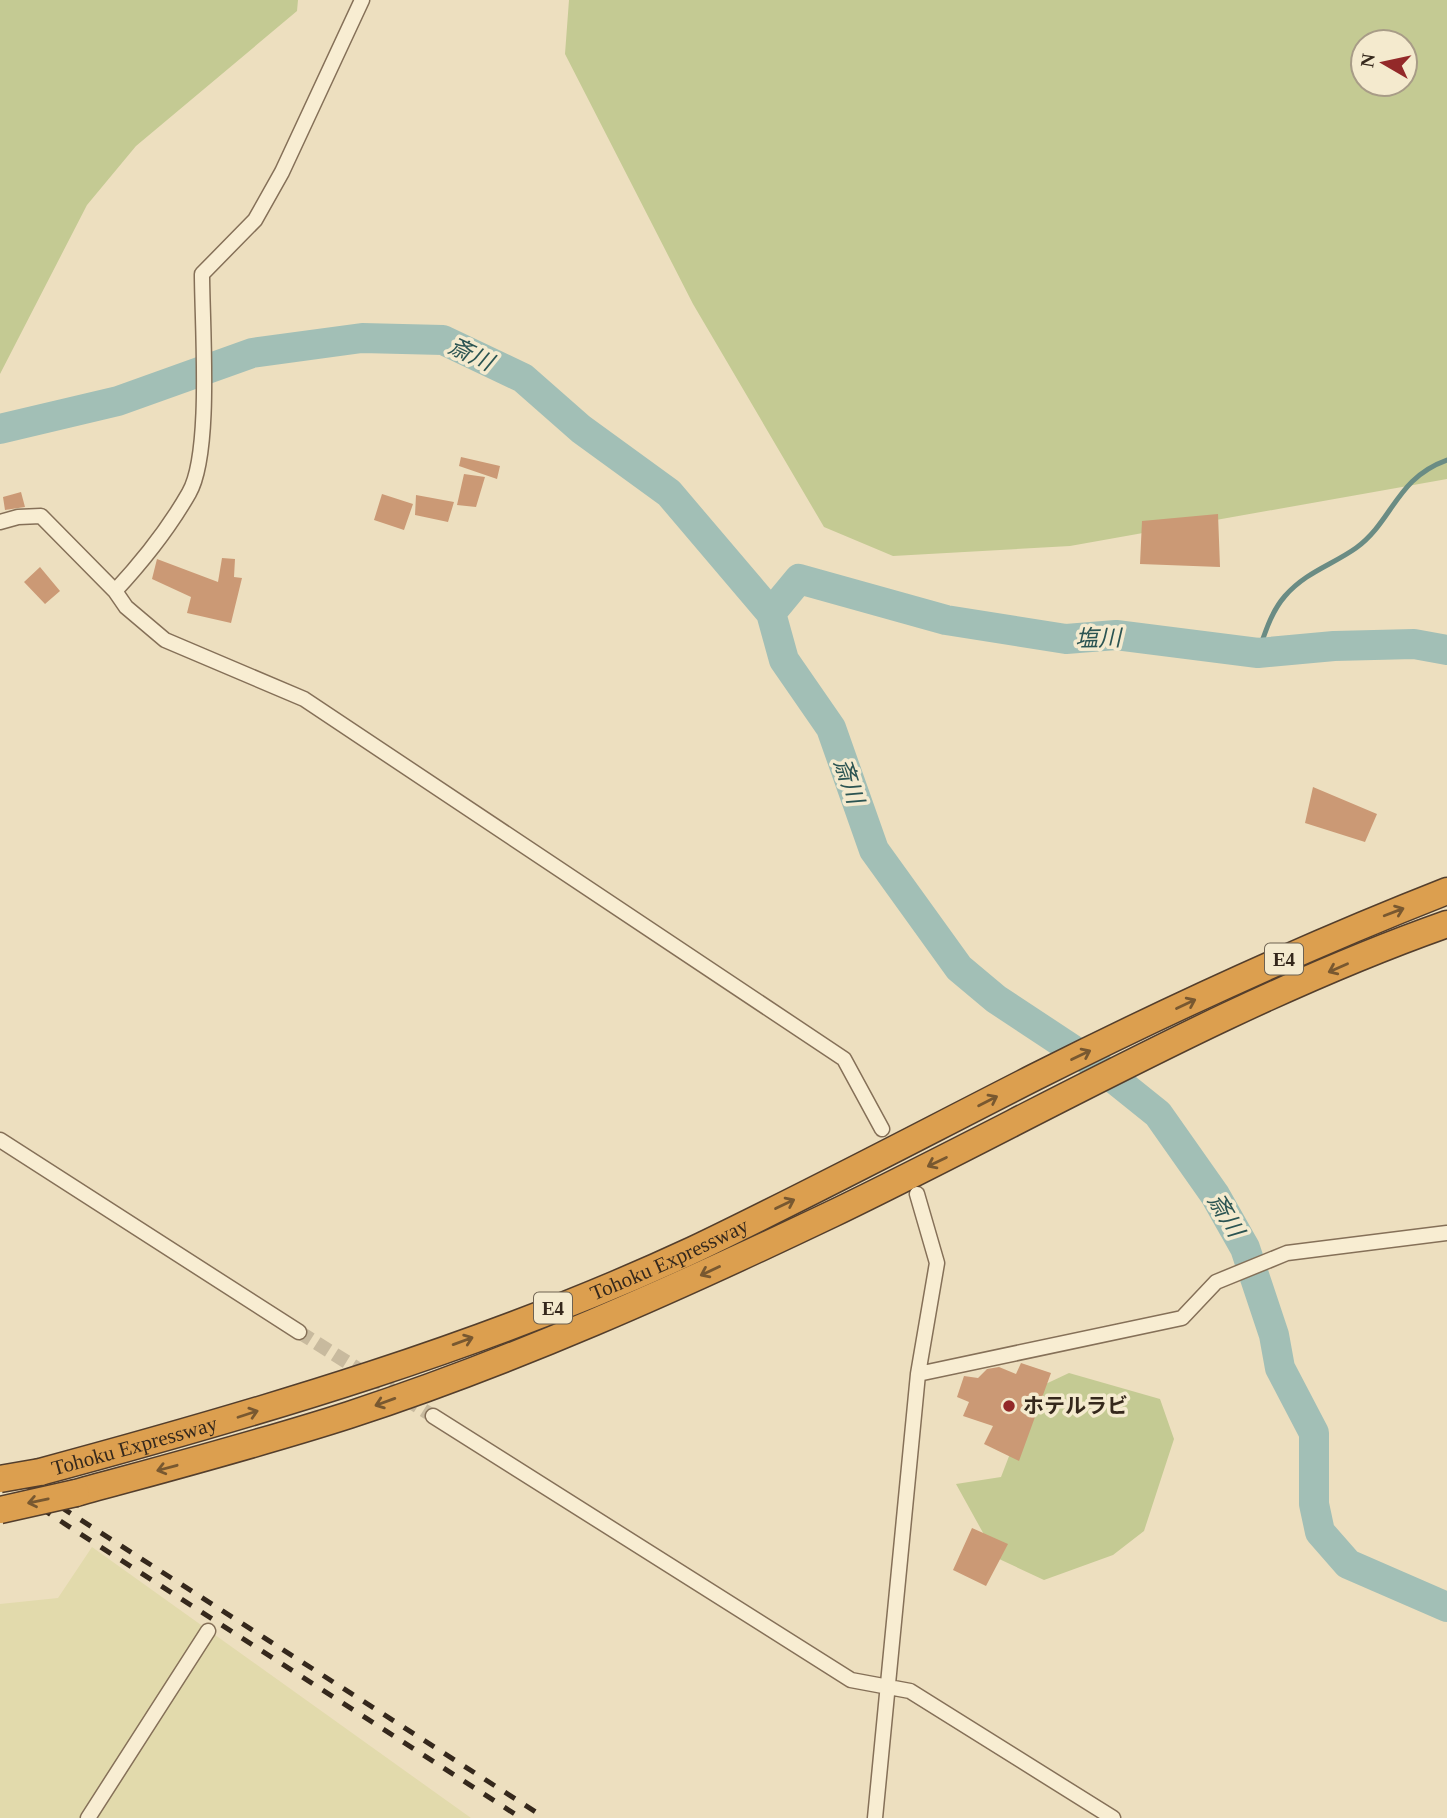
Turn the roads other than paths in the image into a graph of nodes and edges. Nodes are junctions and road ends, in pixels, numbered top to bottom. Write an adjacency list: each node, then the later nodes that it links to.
1 (362, 0): 3 (street)
2 (0, 522): 3 (street)
3 (115, 592): 6 (street)
4 (1447, 891): 13 (highway, Tohoku Expressway / E4, one-way to 4, bridge)
5 (1447, 924): 14 (highway, Tohoku Expressway / E4, one-way to 14, bridge)
6 (882, 1129)
7 (0, 1140): 10 (street)
8 (917, 1195): 11 (street)
9 (1447, 1233): 11 (street)
10 (299, 1332)
11 (918, 1374): 16 (street)
12 (433, 1416): 16 (street)
13 (0, 1479)
14 (0, 1510)
15 (208, 1631): 17 (street)
16 (885, 1684): 18 (street); 19 (street)
17 (88, 1818)
18 (875, 1818)
19 (1113, 1818)

